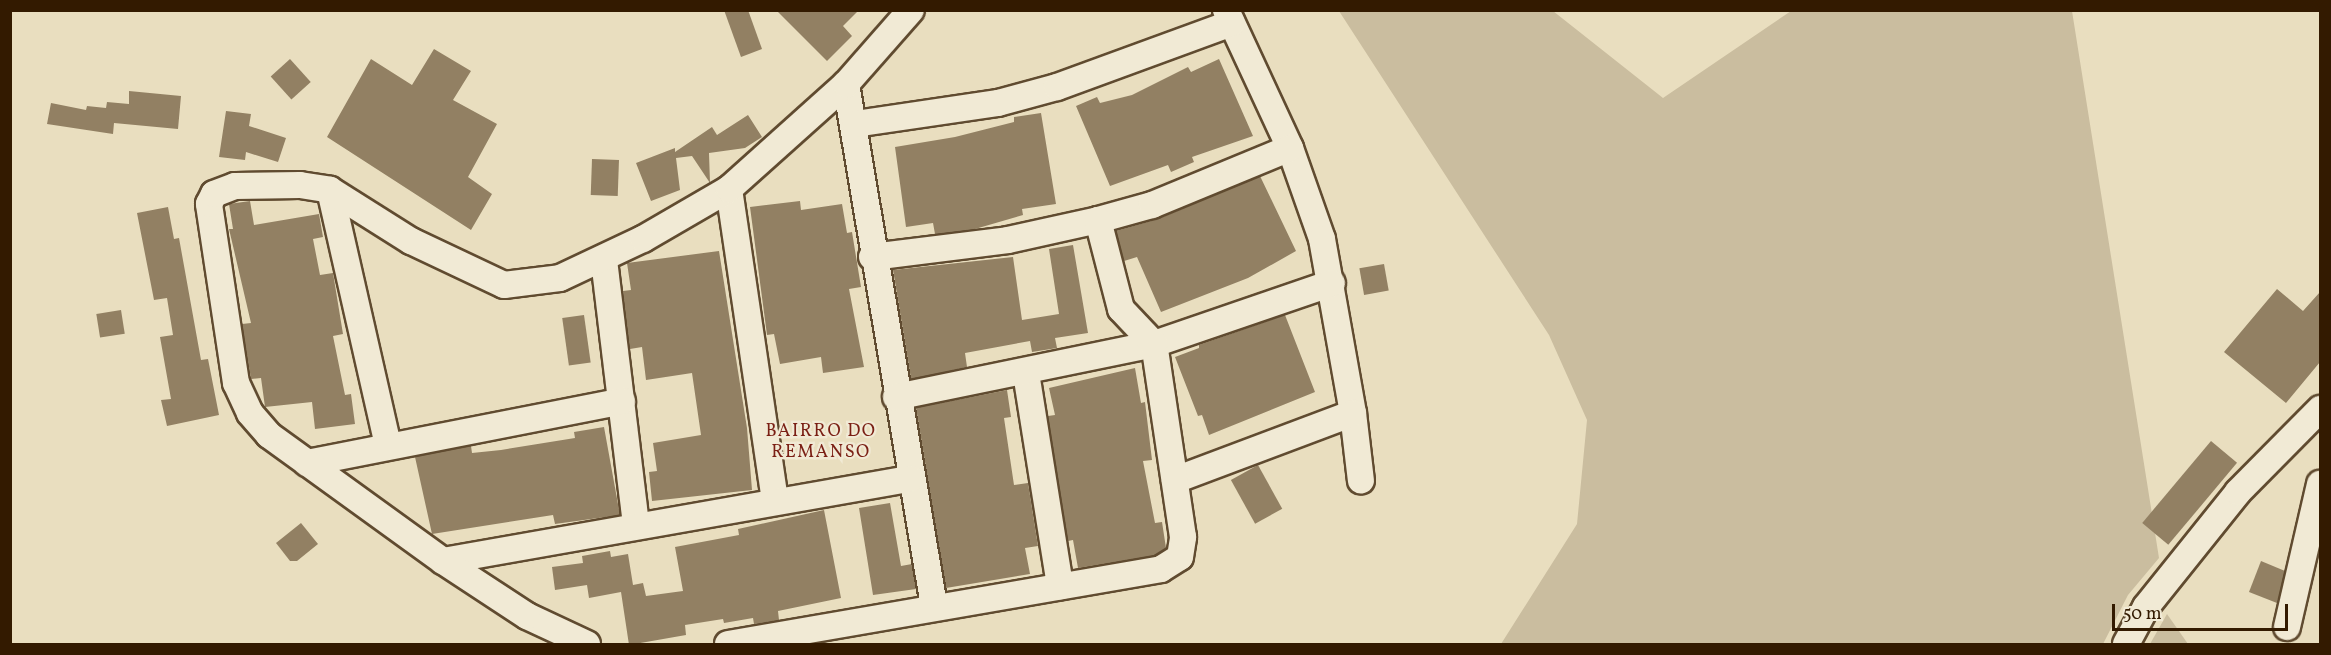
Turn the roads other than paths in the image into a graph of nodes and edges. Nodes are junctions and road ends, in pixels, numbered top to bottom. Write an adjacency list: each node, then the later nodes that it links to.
1 (911, 10): 3 (street)
2 (1229, 17): 4 (street); 5 (street)
3 (846, 84): 4 (street); 6 (street)
4 (855, 124): 9 (street)
5 (1290, 148): 8 (street); 11 (street)
6 (729, 189): 10 (street); 24 (street)
7 (330, 190): 10 (street); 18 (street); 19 (street)
8 (1098, 220): 9 (street); 12 (street)
9 (872, 257): 14 (street)
10 (604, 260): 15 (street)
11 (1332, 283): 12 (street); 17 (street)
12 (1154, 344): 13 (street); 21 (street)
13 (1026, 373): 14 (street); 27 (street)
14 (896, 397): 20 (street)
15 (622, 400): 18 (street); 25 (street)
16 (2320, 409): 32 (street)
17 (1353, 413): 21 (street); 22 (street)
18 (388, 446): 19 (street)
19 (308, 463): 26 (street)
20 (910, 479): 24 (street); 28 (street)
21 (1175, 480): 27 (street)
22 (1361, 481)
23 (2320, 484): 29 (street)
24 (775, 500): 25 (street)
25 (636, 526): 26 (street)
26 (443, 561): 30 (street)
27 (1060, 586): 28 (street)
28 (934, 606): 31 (street)
29 (2287, 627)
30 (587, 645)
31 (728, 645)
32 (2126, 645)

